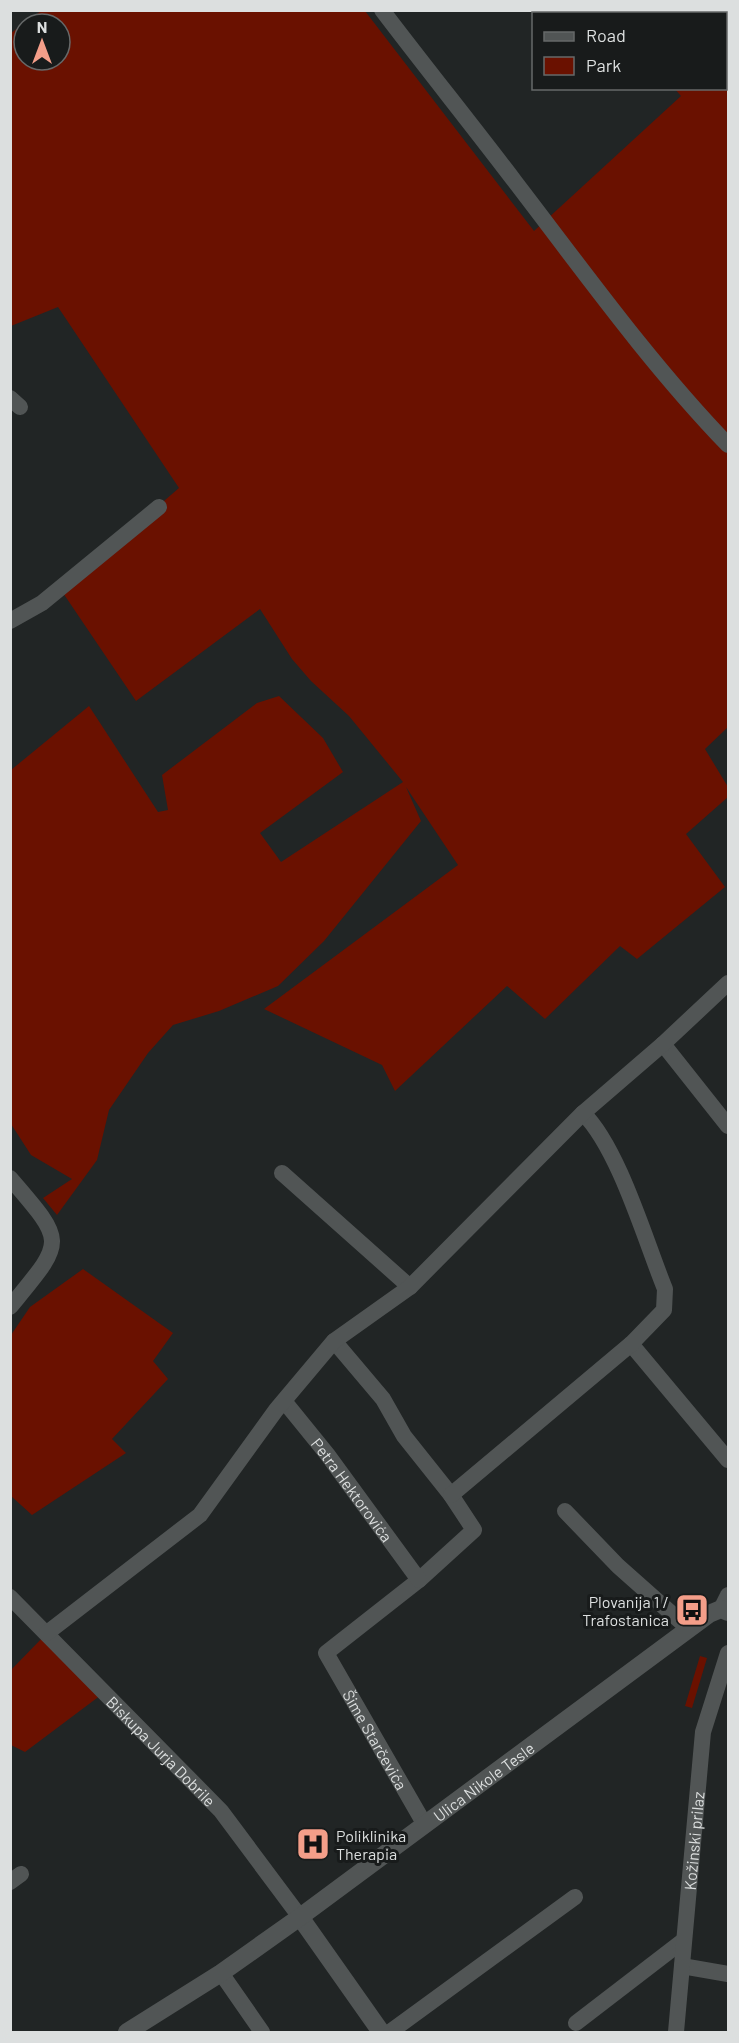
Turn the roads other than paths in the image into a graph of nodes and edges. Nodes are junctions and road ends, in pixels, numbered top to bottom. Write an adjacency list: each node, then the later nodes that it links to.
1 (382, 10): 2 (street)
2 (729, 445)
3 (159, 507): 4 (street)
4 (10, 621)
5 (729, 983): 6 (street)
6 (663, 1044): 7 (street); 8 (street)
7 (583, 1113): 11 (street); 14 (street)
8 (729, 1126)
9 (282, 1173): 11 (street)
10 (10, 1178): 12 (street)
11 (410, 1287): 13 (street)
12 (10, 1307)
13 (334, 1341): 15 (street); 17 (street)
14 (631, 1344): 16 (street); 17 (street)
15 (284, 1401): 19 (street, Petra Hektorovića); 23 (street)
16 (729, 1460)
17 (451, 1495): 19 (street)
18 (565, 1511): 22 (street)
19 (419, 1580): 25 (street, Šime Starčevića)
20 (10, 1597): 23 (street, Biskupa Jurja Dobrile)
21 (726, 1605): 22 (street, Ulica Nikole Tesle)
22 (689, 1629): 25 (street, Ulica Nikole Tesle)
23 (47, 1634): 27 (street, Biskupa Jurja Dobrile)
24 (729, 1653): 28 (street, Kožinski prilaz)
25 (425, 1825): 27 (street, Ulica Nikole Tesle)
26 (575, 1897): 36 (street)
27 (300, 1917): 30 (street, Ulica Nikole Tesle); 35 (street)
28 (684, 1940): 29 (street, Kožinski prilaz); 32 (street)
29 (682, 1965): 31 (street); 37 (street, Kožinski prilaz)
30 (221, 1973): 33 (street, Ulica Nikole Tesle); 34 (street)
31 (729, 1974)
32 (576, 2023)
33 (127, 2032)
34 (262, 2032)
35 (381, 2032)
36 (390, 2032)
37 (676, 2032)

